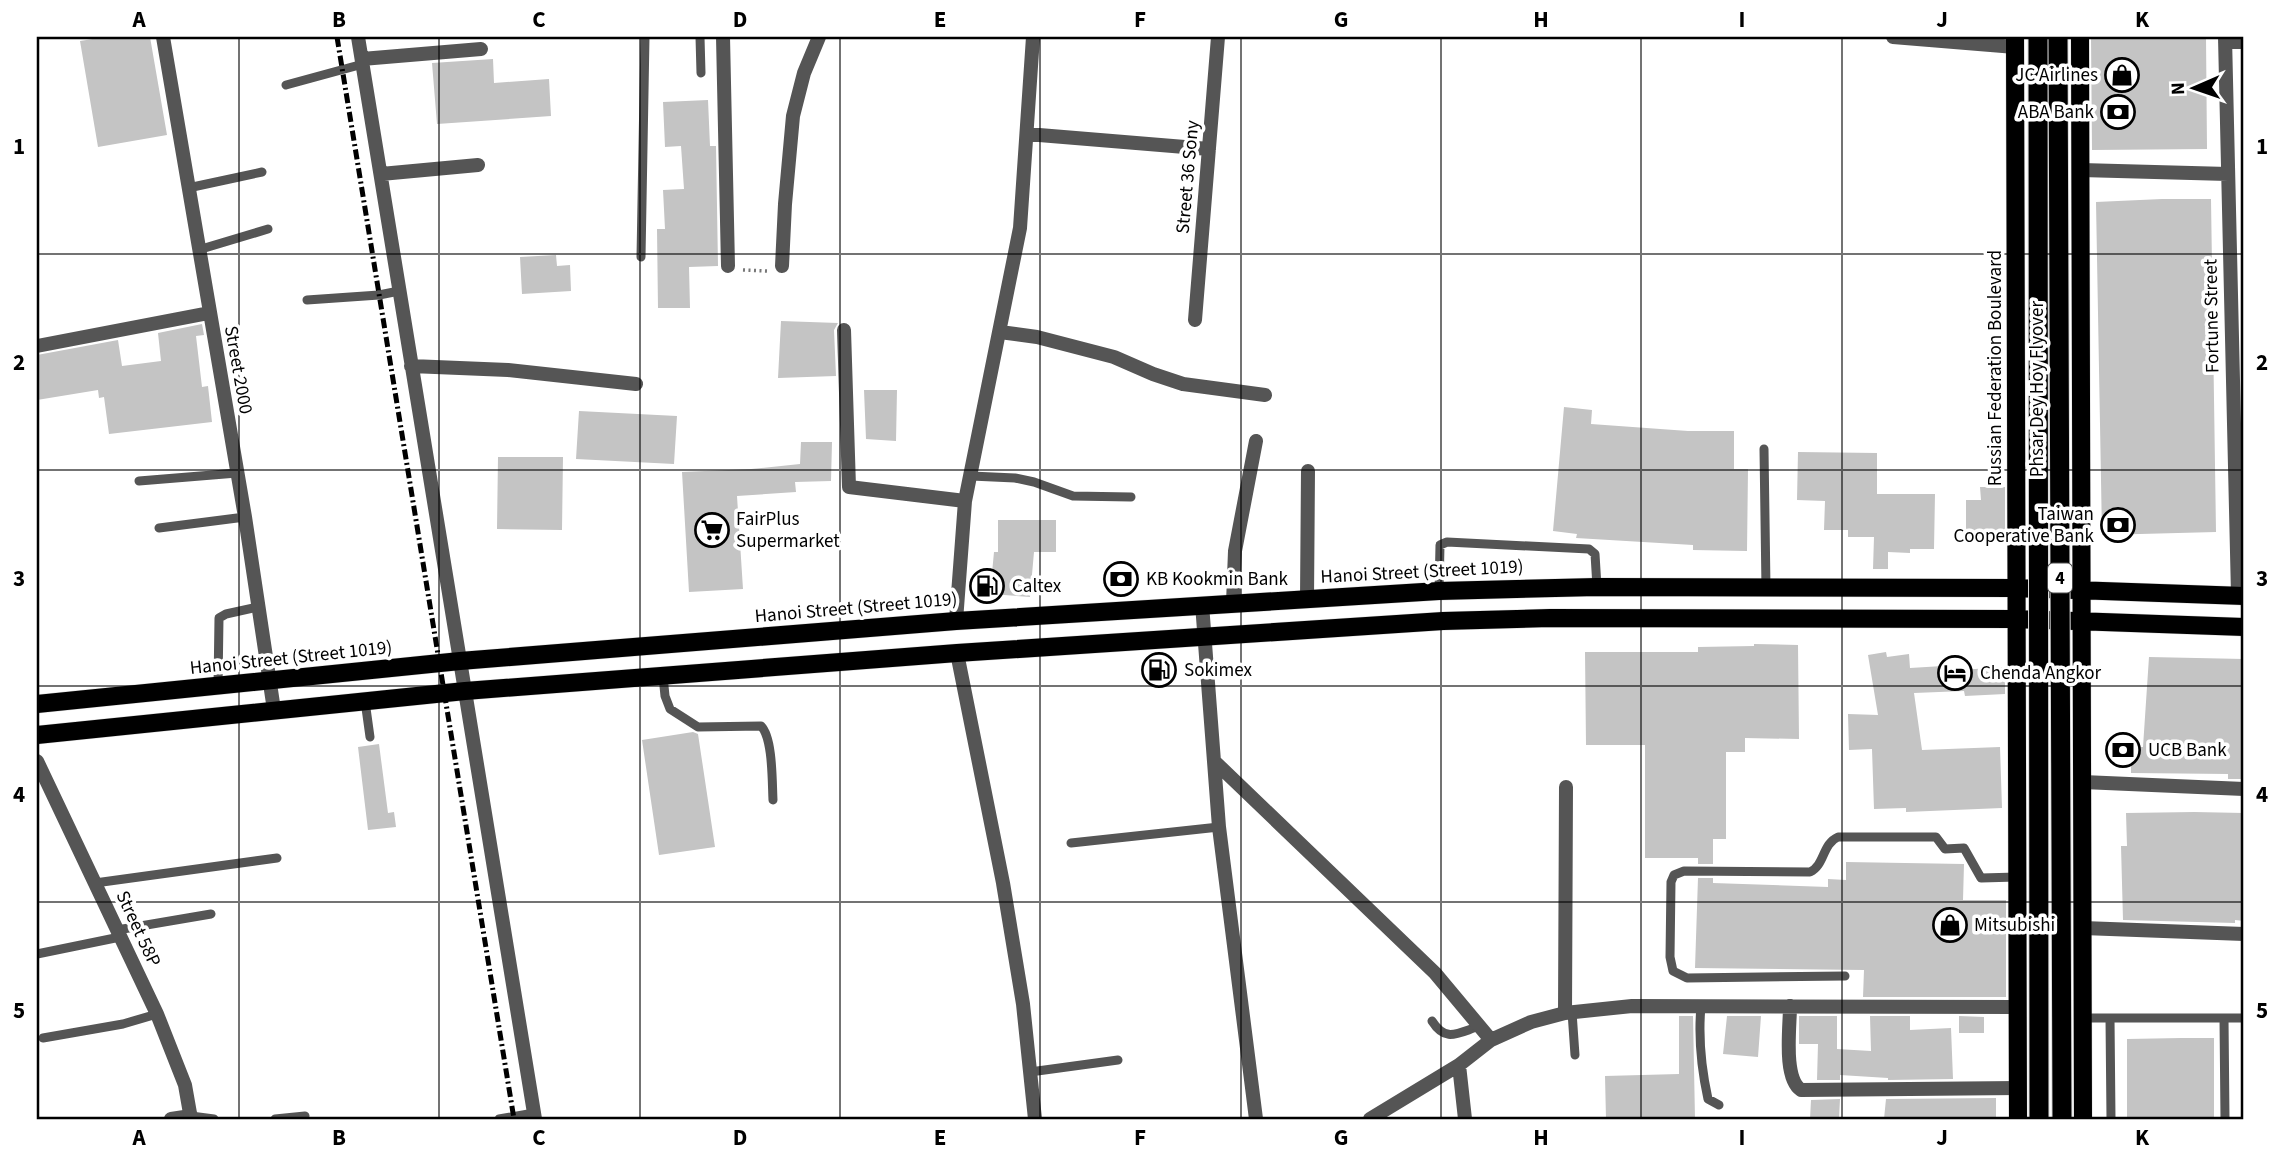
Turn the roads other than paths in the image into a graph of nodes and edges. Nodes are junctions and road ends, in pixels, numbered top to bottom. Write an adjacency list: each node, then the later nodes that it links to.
1 (163, 37): 27 (street, Street 2000)
2 (358, 37): 17 (street)
3 (645, 37): 32 (lane)
4 (700, 37): 18 (lane)
5 (723, 37): 33 (street)
6 (819, 37): 34 (street)
7 (1033, 37): 20 (street)
8 (1218, 37): 21 (street, Street 36 Sony)
9 (1894, 37): 14 (street)
10 (2038, 37): 132 (highway, Phsar Dey Hoy Flyover / 4, bridge)
11 (2059, 37): 133 (highway, Phsar Dey Hoy Flyover / 4, bridge)
12 (2080, 37): 23 (main road)
13 (2225, 39): 15 (street); 26 (street, Fortune Street)
14 (2015, 42): 28 (main road, Russian Federation Boulevard)
15 (2244, 43)
16 (481, 49): 17 (street)
17 (362, 61): 19 (lane); 25 (street)
18 (701, 73)
19 (286, 85)
20 (1027, 134): 21 (street); 41 (street)
21 (1209, 149): 39 (street, Street 36 Sony)
22 (478, 165): 25 (street)
23 (2081, 170): 26 (street); 29 (main road)
24 (262, 172): 27 (lane)
25 (381, 174): 35 (street)
26 (2228, 174): 37 (street, Fortune Street)
27 (188, 188): 31 (street, Street 2000)
28 (2016, 197): 29 (main road); 59 (main road, Russian Federation Boulevard)
29 (2081, 198): 60 (main road)
30 (268, 229): 31 (lane)
31 (198, 250): 38 (street, Street 2000)
32 (641, 257)
33 (728, 265)
34 (782, 266)
35 (400, 291): 36 (lane); 43 (street)
36 (307, 300)
37 (2238, 308): 48 (street, Fortune Street)
38 (209, 313): 42 (street); 50 (street, Street 2000)
39 (1195, 320)
40 (844, 330): 54 (street)
41 (1000, 332): 45 (street); 51 (street)
42 (37, 346)
43 (411, 366): 44 (street); 73 (street)
44 (636, 384)
45 (1265, 395)
46 (1256, 441): 64 (street)
47 (1765, 449): 58 (lane)
48 (2239, 450): 62 (street, Fortune Street)
49 (1308, 471): 63 (street)
50 (237, 473): 52 (lane); 55 (street, Street 2000)
51 (971, 476): 53 (lane); 54 (street)
52 (139, 481)
53 (1131, 497)
54 (965, 501): 69 (street)
55 (245, 517): 56 (lane); 66 (street, Street 2000)
56 (159, 528)
57 (1597, 587): 58 (main road, Hanoi Street (Street 1019)); 61 (main road, Hanoi Street (Street 1019)); 61 (lane)
58 (1766, 588): 59 (main road, Hanoi Street (Street 1019))
59 (2016, 588): 60 (main road, Hanoi Street (Street 1019)); 67 (main road, Russian Federation Boulevard)
60 (2082, 588): 62 (main road, Hanoi Street (Street 1019)); 68 (main road)
61 (1439, 591): 63 (main road, Hanoi Street (Street 1019))
62 (2241, 595)
63 (1307, 599): 64 (main road, Hanoi Street (Street 1019))
64 (1233, 603): 65 (main road, Hanoi Street (Street 1019))
65 (1202, 604): 69 (main road, Hanoi Street (Street 1019)); 71 (street)
66 (258, 607): 75 (street, Street 2000); 76 (lane)
67 (2016, 619): 68 (main road); 71 (main road); 92 (main road, Russian Federation Boulevard)
68 (2082, 620): 70 (main road); 85 (main road)
69 (956, 621): 73 (main road, Hanoi Street (Street 1019))
70 (2244, 627)
71 (1203, 635): 72 (main road); 84 (street)
72 (957, 653): 74 (main road); 117 (street)
73 (460, 661): 75 (main road, Hanoi Street (Street 1019)); 77 (street)
74 (663, 676): 77 (main road); 88 (lane)
75 (269, 682): 76 (main road, Hanoi Street (Street 1019)); 80 (street, Street 2000)
76 (218, 686): 79 (main road, Hanoi Street (Street 1019))
77 (465, 691): 78 (main road); 121 (street)
78 (365, 701): 80 (main road); 82 (lane)
79 (37, 704)
80 (274, 710): 81 (main road)
81 (37, 735)
82 (370, 737)
83 (37, 761): 93 (street, Street 58P)
84 (1214, 761): 89 (street); 111 (street)
85 (2082, 782): 87 (street); 95 (main road)
86 (1566, 786): 104 (street)
87 (2244, 789)
88 (773, 800)
89 (1219, 827): 90 (lane); 128 (street)
90 (1071, 843)
91 (277, 858): 93 (lane)
92 (2017, 877): 96 (main road, Russian Federation Boulevard); 100 (lane)
93 (95, 883): 97 (street, Street 58P)
94 (211, 914): 97 (lane)
95 (2083, 928): 96 (main road); 98 (street); 106 (main road)
96 (2017, 930): 103 (main road, Russian Federation Boulevard)
97 (119, 933): 99 (lane); 105 (street, Street 58P)
98 (2244, 934)
99 (37, 954)
100 (1845, 976)
101 (1701, 1006): 102 (street); 104 (street); 119 (lane)
102 (1790, 1006): 103 (street); 118 (street)
103 (2017, 1007): 118 (main road, Russian Federation Boulevard)
104 (1568, 1012): 113 (street); 114 (lane)
105 (157, 1014): 112 (lane); 122 (street, Street 58P)
106 (2083, 1018): 107 (lane); 134 (main road)
107 (2110, 1018): 108 (lane); 135 (lane)
108 (2224, 1018): 109 (lane); 136 (lane)
109 (2244, 1018)
110 (1432, 1021): 111 (lane)
111 (1480, 1026): 113 (street)
112 (43, 1038)
113 (1491, 1040): 116 (street)
114 (1575, 1055)
115 (1118, 1060): 117 (lane)
116 (1459, 1065): 129 (street); 130 (street)
117 (1030, 1072): 127 (street)
118 (2018, 1087): 131 (main road, Russian Federation Boulevard)
119 (1719, 1105)
120 (305, 1116): 125 (lane)
121 (535, 1116): 126 (lane)
122 (191, 1117): 123 (street); 124 (lane)
123 (172, 1119)
124 (214, 1119)
125 (275, 1119)
126 (499, 1119)
127 (1035, 1119)
128 (1256, 1119)
129 (1370, 1119)
130 (1465, 1119)
131 (2018, 1119)
132 (2039, 1119)
133 (2062, 1119)
134 (2083, 1119)
135 (2111, 1119)
136 (2225, 1119)

